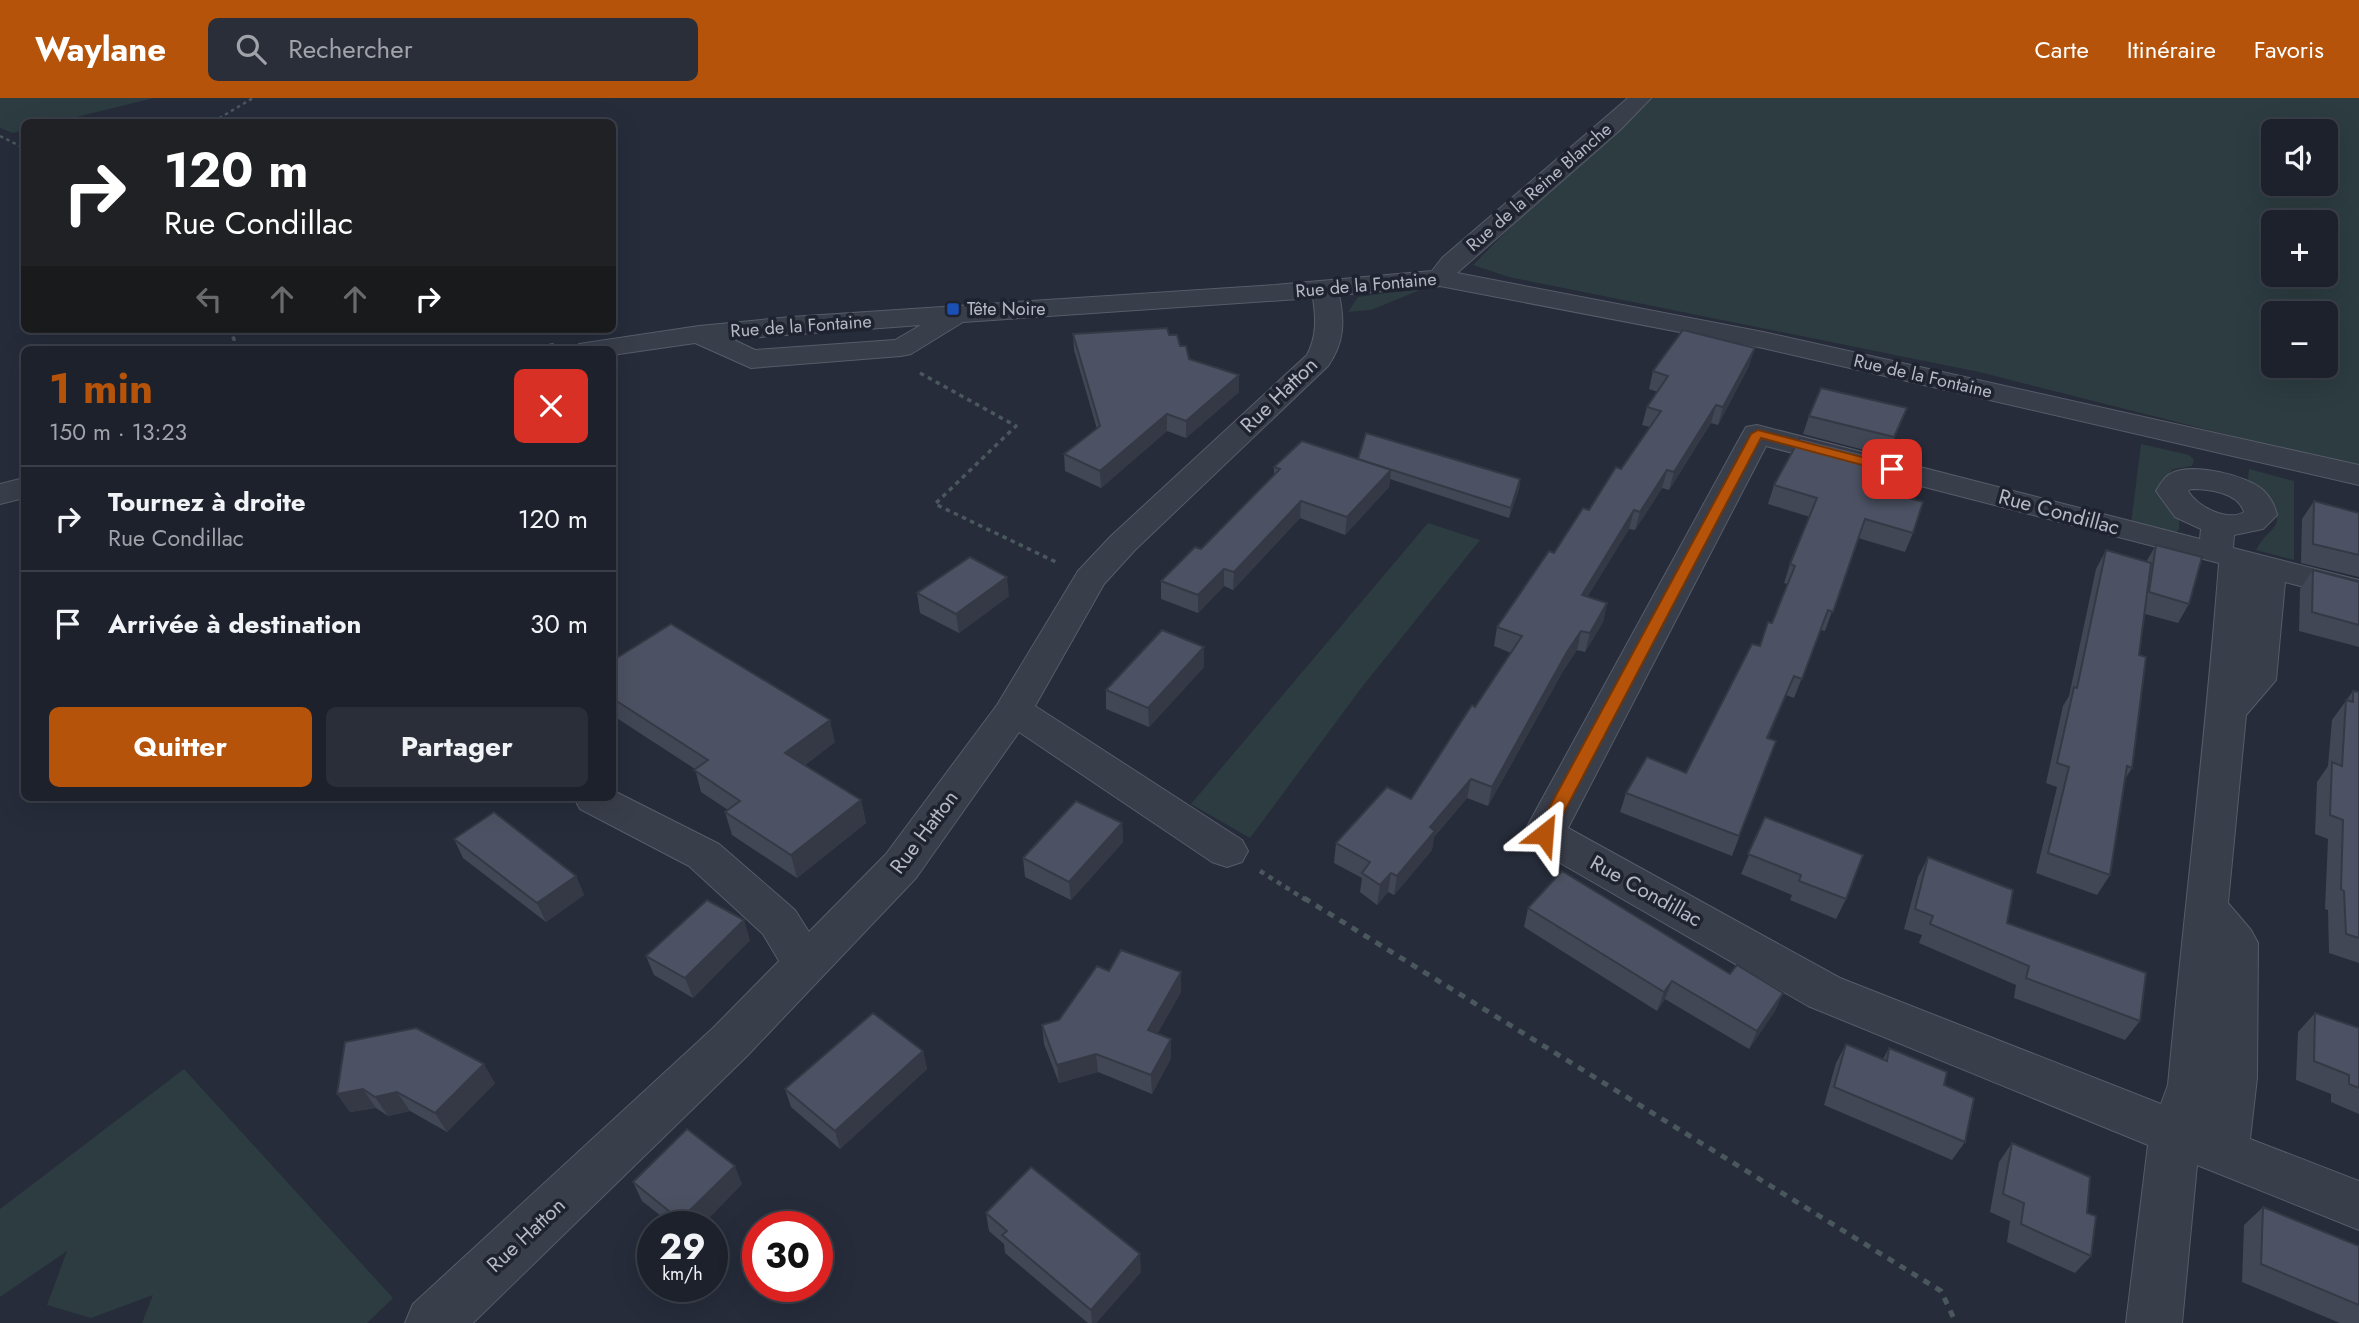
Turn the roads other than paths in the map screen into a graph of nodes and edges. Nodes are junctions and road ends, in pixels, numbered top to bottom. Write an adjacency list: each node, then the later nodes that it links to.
1 (1640, 98): 2 (street, Rue de la Reine Blanche)
2 (1440, 278): 3 (street, Rue de la Fontaine); 7 (street, Rue de la Fontaine)
3 (1324, 288): 4 (street, Rue de la Fontaine); 14 (street, Rue Hatton)
4 (959, 315): 5 (street, Rue de la Fontaine); 5 (street)
5 (699, 334): 6 (street, Rue de la Fontaine)
6 (616, 346)
7 (2213, 441): 8 (street, Rue de la Fontaine); 9 (street)
8 (2359, 475)
9 (2217, 482): 12 (street); 12 (street)
10 (21, 489): 11 (street)
11 (0, 494)
12 (2235, 550): 13 (street, Rue Condillac); 17 (street); 19 (street, Rue Condillac)
13 (2359, 592)
14 (1014, 710): 16 (street); 18 (street, Rue Hatton)
15 (600, 801): 18 (street)
16 (1227, 850)
17 (2206, 907): 19 (street); 20 (street)
18 (805, 965): 22 (street, Rue Hatton)
19 (2175, 1133): 20 (street); 23 (street)
20 (2222, 1151): 21 (street)
21 (2359, 1206)
22 (433, 1323)
23 (2154, 1323)

